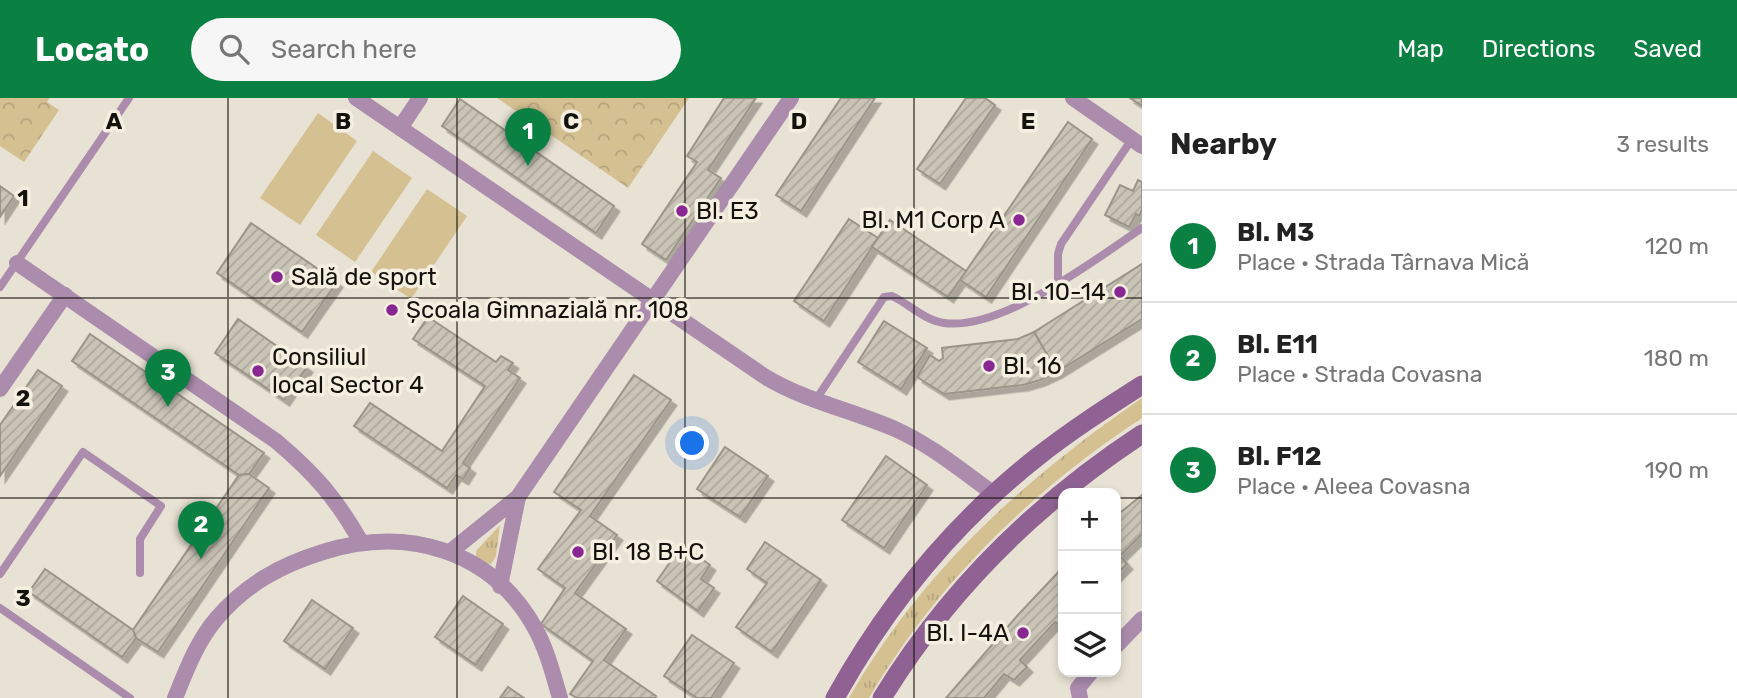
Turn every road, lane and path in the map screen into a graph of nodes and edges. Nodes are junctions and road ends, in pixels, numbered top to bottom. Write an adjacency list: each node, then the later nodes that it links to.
1 (129, 98): 9 (lane)
2 (356, 98): 6 (street)
3 (420, 98): 6 (street)
4 (790, 98): 13 (street)
5 (1073, 98): 7 (street)
6 (400, 128): 13 (street)
7 (1137, 142): 10 (lane)
8 (1142, 228): 10 (lane)
9 (17, 263): 11 (lane); 12 (street)
10 (1058, 283): 16 (lane)
11 (0, 287)
12 (65, 295): 15 (street); 20 (street)
13 (652, 302): 16 (street); 19 (street)
14 (1142, 384): 18 (main road)
15 (0, 389)
16 (815, 401): 18 (street)
17 (1142, 434): 33 (main road)
18 (994, 494): 32 (main road)
19 (518, 496): 21 (street); 24 (street)
20 (361, 542): 21 (street); 30 (street)
21 (450, 552): 24 (street)
22 (140, 573): 23 (lane)
23 (0, 574)
24 (500, 586): 31 (street)
25 (0, 608): 29 (lane)
26 (1142, 619): 27 (street)
27 (1121, 641)
28 (1087, 677): 34 (street)
29 (130, 698)
30 (175, 698)
31 (560, 698)
32 (835, 698)
33 (882, 698)
34 (1080, 698)

